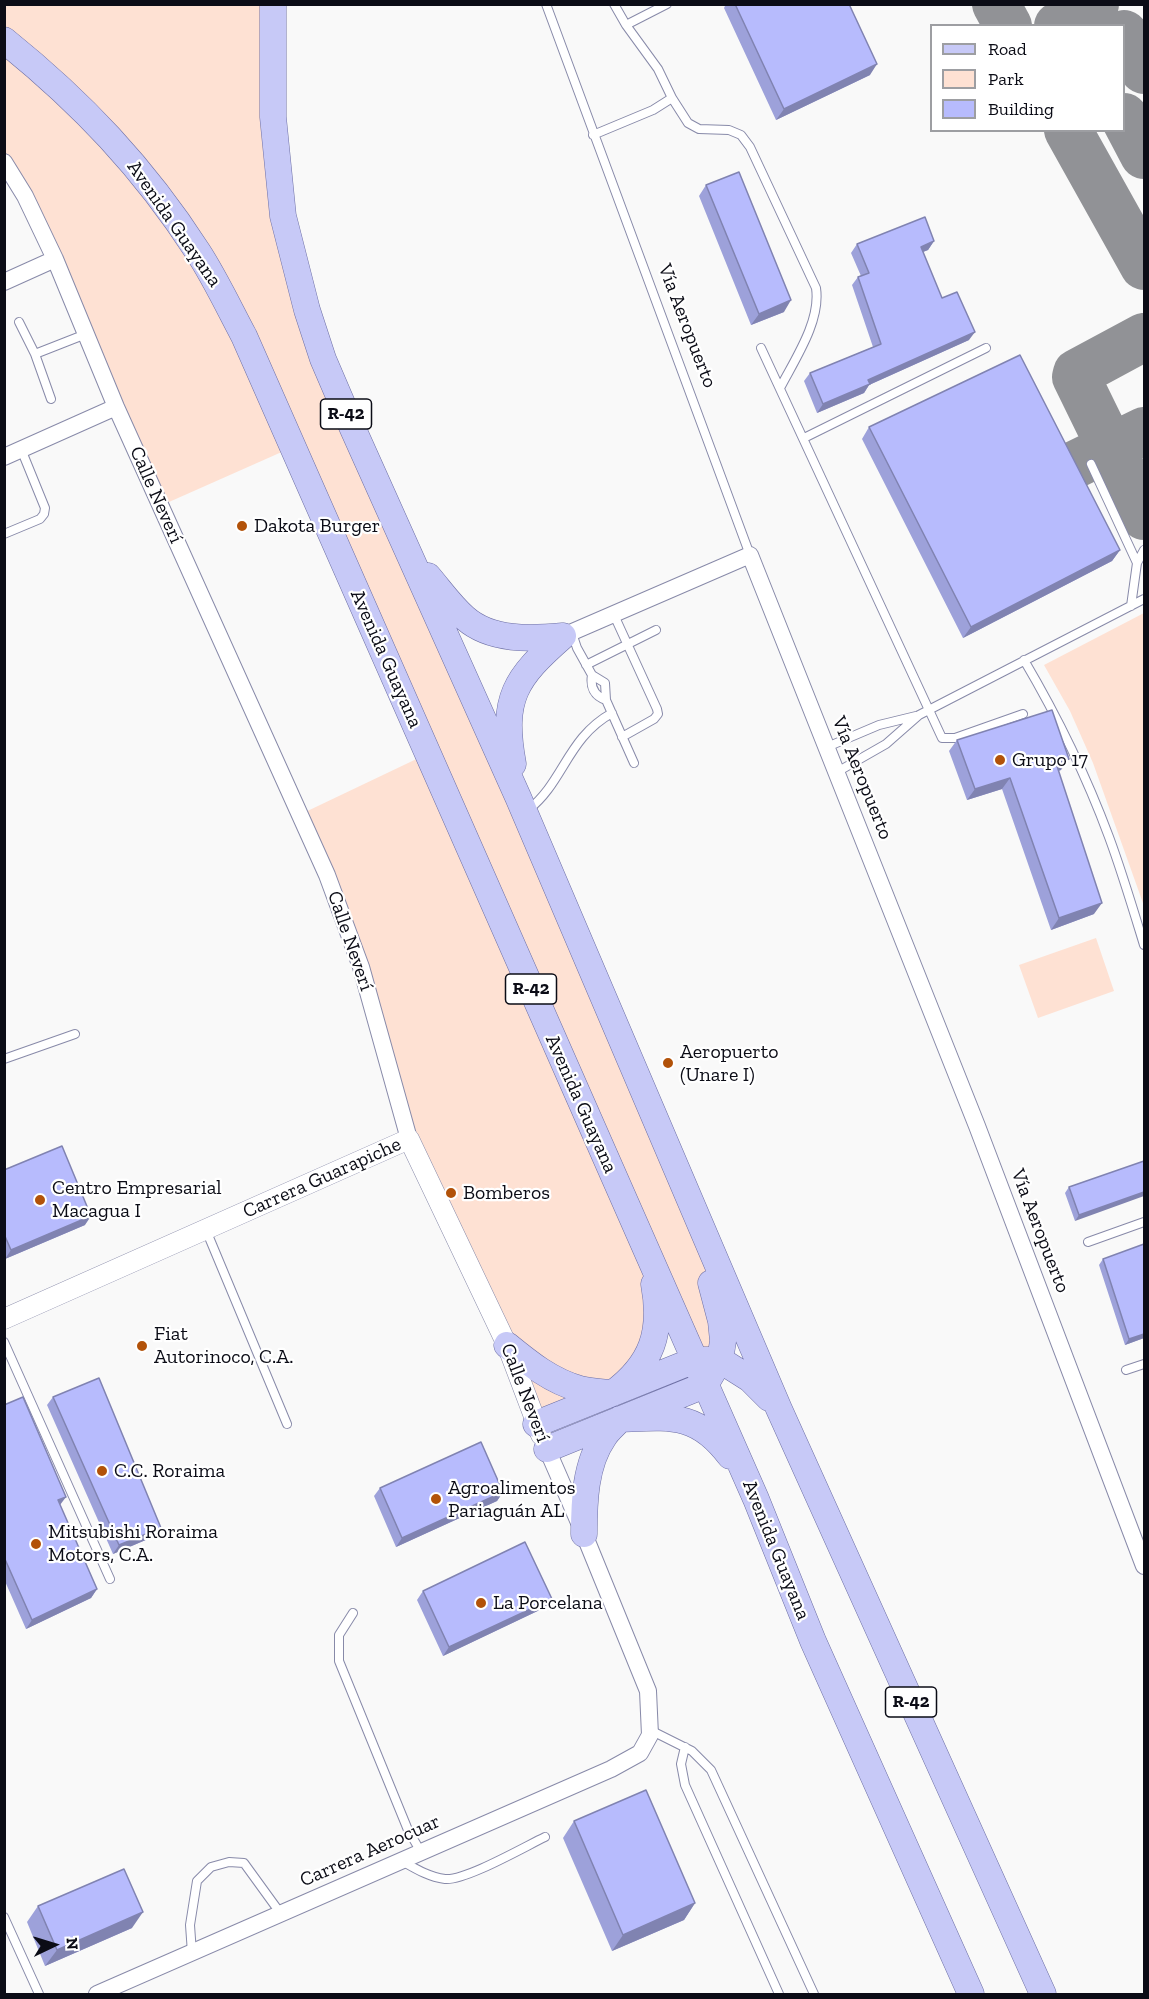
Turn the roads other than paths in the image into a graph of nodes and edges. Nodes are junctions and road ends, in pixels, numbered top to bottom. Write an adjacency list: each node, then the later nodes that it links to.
1 (273, 4): 25 (main road, R-42)
2 (546, 4): 8 (lane, Vía Aeropuerto)
3 (614, 4): 5 (lane)
4 (667, 4): 5 (lane)
5 (626, 25): 7 (lane)
6 (4, 40): 56 (main road, Avenida Guayana / R-42)
7 (672, 98): 8 (lane); 17 (lane)
8 (593, 135): 27 (lane, Vía Aeropuerto)
9 (4, 162): 10 (street, Calle Neverí)
10 (55, 259): 11 (street); 13 (street, Calle Neverí)
11 (4, 282)
12 (19, 322): 16 (lane)
13 (86, 334): 16 (lane); 19 (street, Calle Neverí)
14 (761, 348): 17 (lane)
15 (986, 348): 20 (lane)
16 (35, 354): 18 (lane)
17 (780, 388): 20 (lane)
18 (51, 399)
19 (116, 407): 21 (street); 51 (street, Calle Neverí)
20 (804, 438): 39 (lane)
21 (21, 449): 22 (street); 24 (lane)
22 (4, 457)
23 (1091, 464): 28 (lane)
24 (4, 534)
25 (406, 549): 33 (main road); 47 (main road, R-42)
26 (1144, 550): 28 (lane)
27 (750, 555): 31 (street); 44 (street, Vía Aeropuerto)
28 (1137, 563): 30 (lane)
29 (1144, 598): 30 (lane)
30 (1131, 606): 35 (lane)
31 (614, 615): 33 (street); 34 (lane)
32 (656, 630): 34 (lane)
33 (568, 634): 36 (lane); 47 (main road)
34 (627, 644): 36 (lane); 43 (lane)
35 (1024, 660): 39 (lane); 48 (lane)
36 (586, 665): 37 (lane)
37 (592, 675): 38 (lane); 38 (lane)
38 (606, 700): 40 (lane)
39 (929, 709): 41 (lane); 42 (lane)
40 (612, 713): 43 (lane); 47 (lane)
41 (1023, 714)
42 (919, 715): 44 (lane); 46 (lane)
43 (622, 737): 45 (lane)
44 (827, 747): 46 (street, Vía Aeropuerto)
45 (634, 764)
46 (837, 772): 73 (street, Vía Aeropuerto)
47 (522, 804): 52 (main road, R-42)
48 (1144, 945)
49 (75, 1034): 50 (lane)
50 (4, 1059)
51 (410, 1138): 54 (street, Carrera Guarapiche); 59 (street, Calle Neverí)
52 (684, 1189): 61 (main road); 66 (main road, R-42)
53 (1144, 1222): 55 (lane)
54 (206, 1230): 57 (street, Carrera Guarapiche); 68 (lane)
55 (1088, 1242)
56 (647, 1252): 60 (main road, Avenida Guayana / R-42); 65 (main road)
57 (4, 1319)
58 (4, 1342): 74 (lane)
59 (507, 1345): 65 (main road); 69 (street, Calle Neverí)
60 (694, 1360): 61 (main road); 64 (main road, Avenida Guayana / R-42); 65 (main road)
61 (720, 1360): 64 (main road); 66 (main road)
62 (1144, 1364): 63 (lane)
63 (1126, 1370)
64 (705, 1385): 67 (main road); 71 (main road, Avenida Guayana / R-42)
65 (613, 1393): 69 (main road)
66 (779, 1409): 89 (main road, R-42)
67 (620, 1419): 70 (main road); 71 (main road); 72 (main road)
68 (287, 1424)
69 (536, 1424): 70 (street, Calle Neverí)
70 (547, 1449): 72 (street, Calle Neverí)
71 (756, 1499): 88 (main road, Avenida Guayana / R-42)
72 (584, 1534): 76 (street, Calle Neverí)
73 (1144, 1566)
74 (110, 1579)
75 (353, 1613): 79 (lane)
76 (650, 1732): 77 (lane); 79 (street, Carrera Aerocuar)
77 (686, 1747): 86 (lane); 87 (lane)
78 (545, 1838): 80 (lane)
79 (421, 1852): 80 (street, Carrera Aerocuar)
80 (402, 1860): 81 (street, Carrera Aerocuar)
81 (281, 1914): 83 (street, Carrera Aerocuar); 83 (lane)
82 (4, 1917): 84 (lane)
83 (192, 1953): 85 (street, Carrera Aerocuar)
84 (39, 1995)
85 (97, 1995)
86 (779, 1995)
87 (814, 1995)
88 (970, 1995)
89 (1043, 1995)

